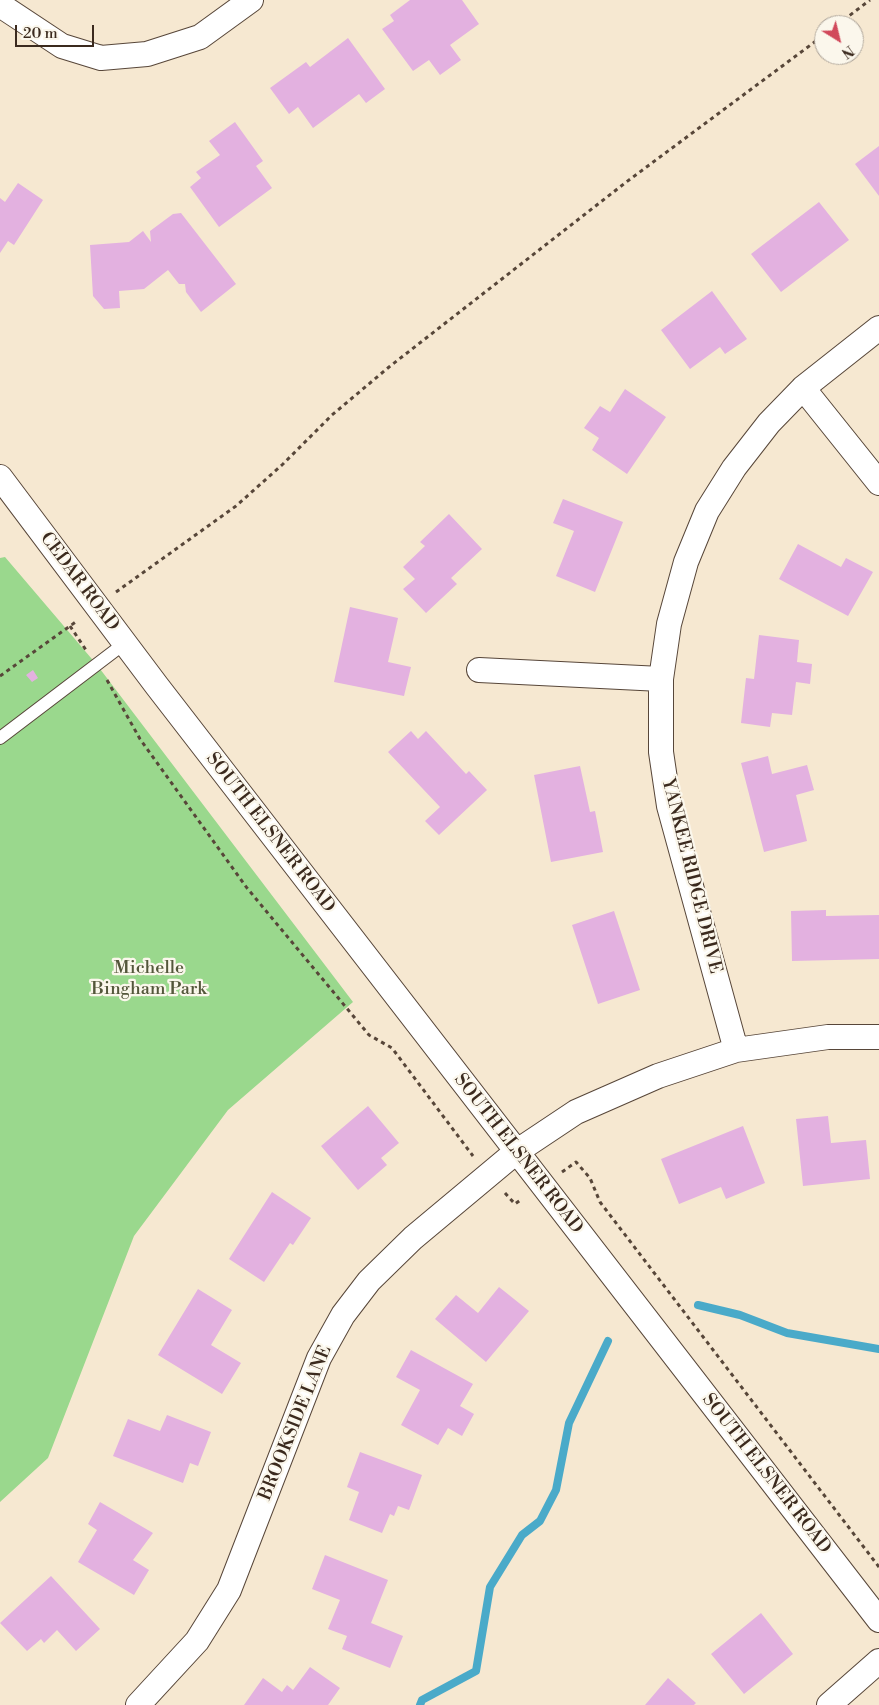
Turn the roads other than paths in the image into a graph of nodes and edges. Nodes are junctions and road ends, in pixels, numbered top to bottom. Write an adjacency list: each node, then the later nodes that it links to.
1 (251, 0): 2 (street)
2 (0, 5)
3 (879, 328): 4 (street, YANKEE RIDGE DRIVE)
4 (803, 388): 6 (street); 9 (street, YANKEE RIDGE DRIVE)
5 (0, 477): 7 (street, CEDAR ROAD)
6 (879, 483)
7 (126, 644): 10 (street, CEDAR ROAD); 11 (lane)
8 (479, 670): 9 (street)
9 (660, 679): 13 (street, YANKEE RIDGE DRIVE)
10 (157, 686): 14 (street, SOUTH ELSNER ROAD)
11 (0, 738)
12 (879, 1037): 13 (street, BROOKSIDE LANE)
13 (736, 1050): 14 (street, BROOKSIDE LANE)
14 (516, 1152): 15 (street, SOUTH ELSNER ROAD); 17 (street, BROOKSIDE LANE)
15 (879, 1620)
16 (879, 1661): 18 (street)
17 (138, 1705)
18 (828, 1705)

